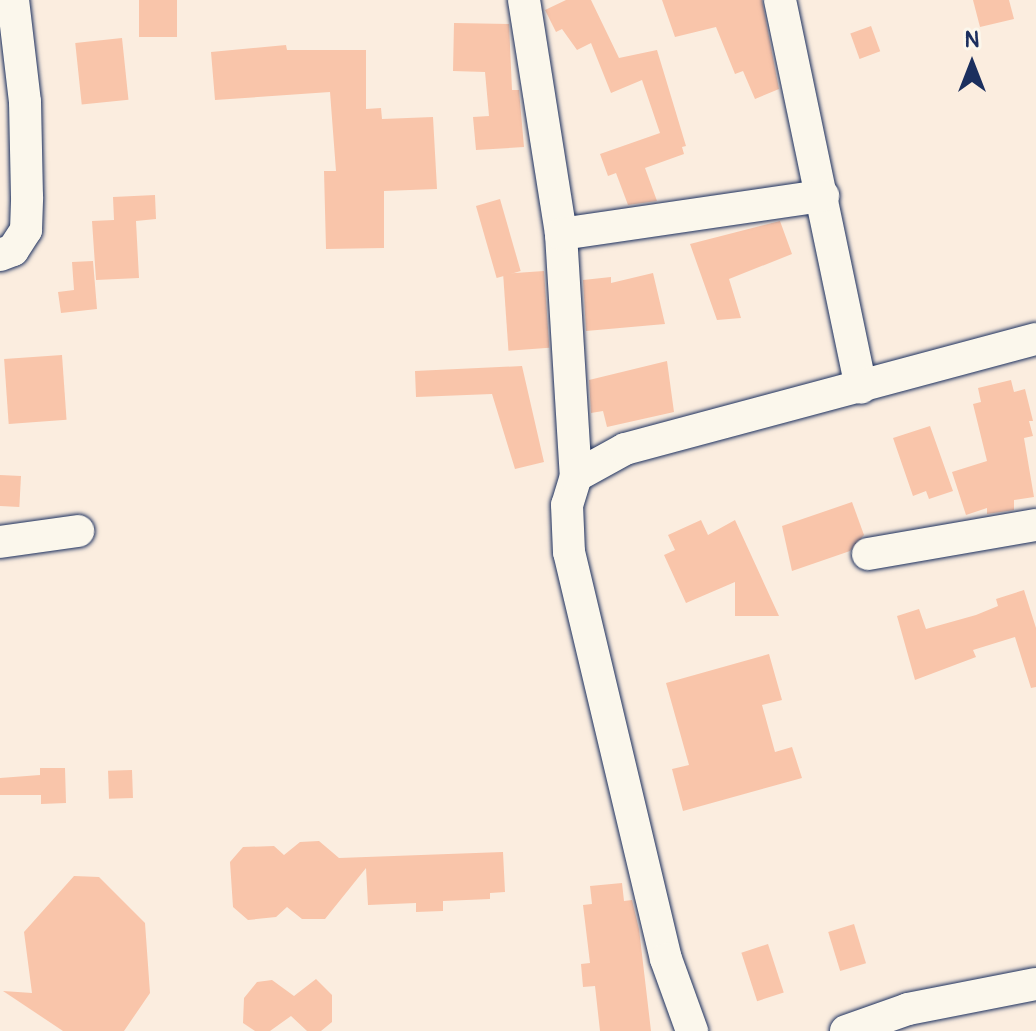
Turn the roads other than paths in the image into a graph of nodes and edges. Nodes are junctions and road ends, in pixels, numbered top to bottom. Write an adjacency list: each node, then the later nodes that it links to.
1 (524, 0): 5 (street)
2 (780, 0): 4 (street)
3 (17, 1): 6 (street)
4 (823, 196): 5 (street); 8 (street)
5 (561, 234): 9 (street)
6 (0, 255)
7 (1036, 339): 8 (street)
8 (861, 388): 9 (street)
9 (576, 476): 15 (street)
10 (1036, 525): 13 (street)
11 (78, 531): 12 (street)
12 (0, 542)
13 (868, 554)
14 (1036, 984): 16 (street)
15 (692, 1031)
16 (846, 1031)

